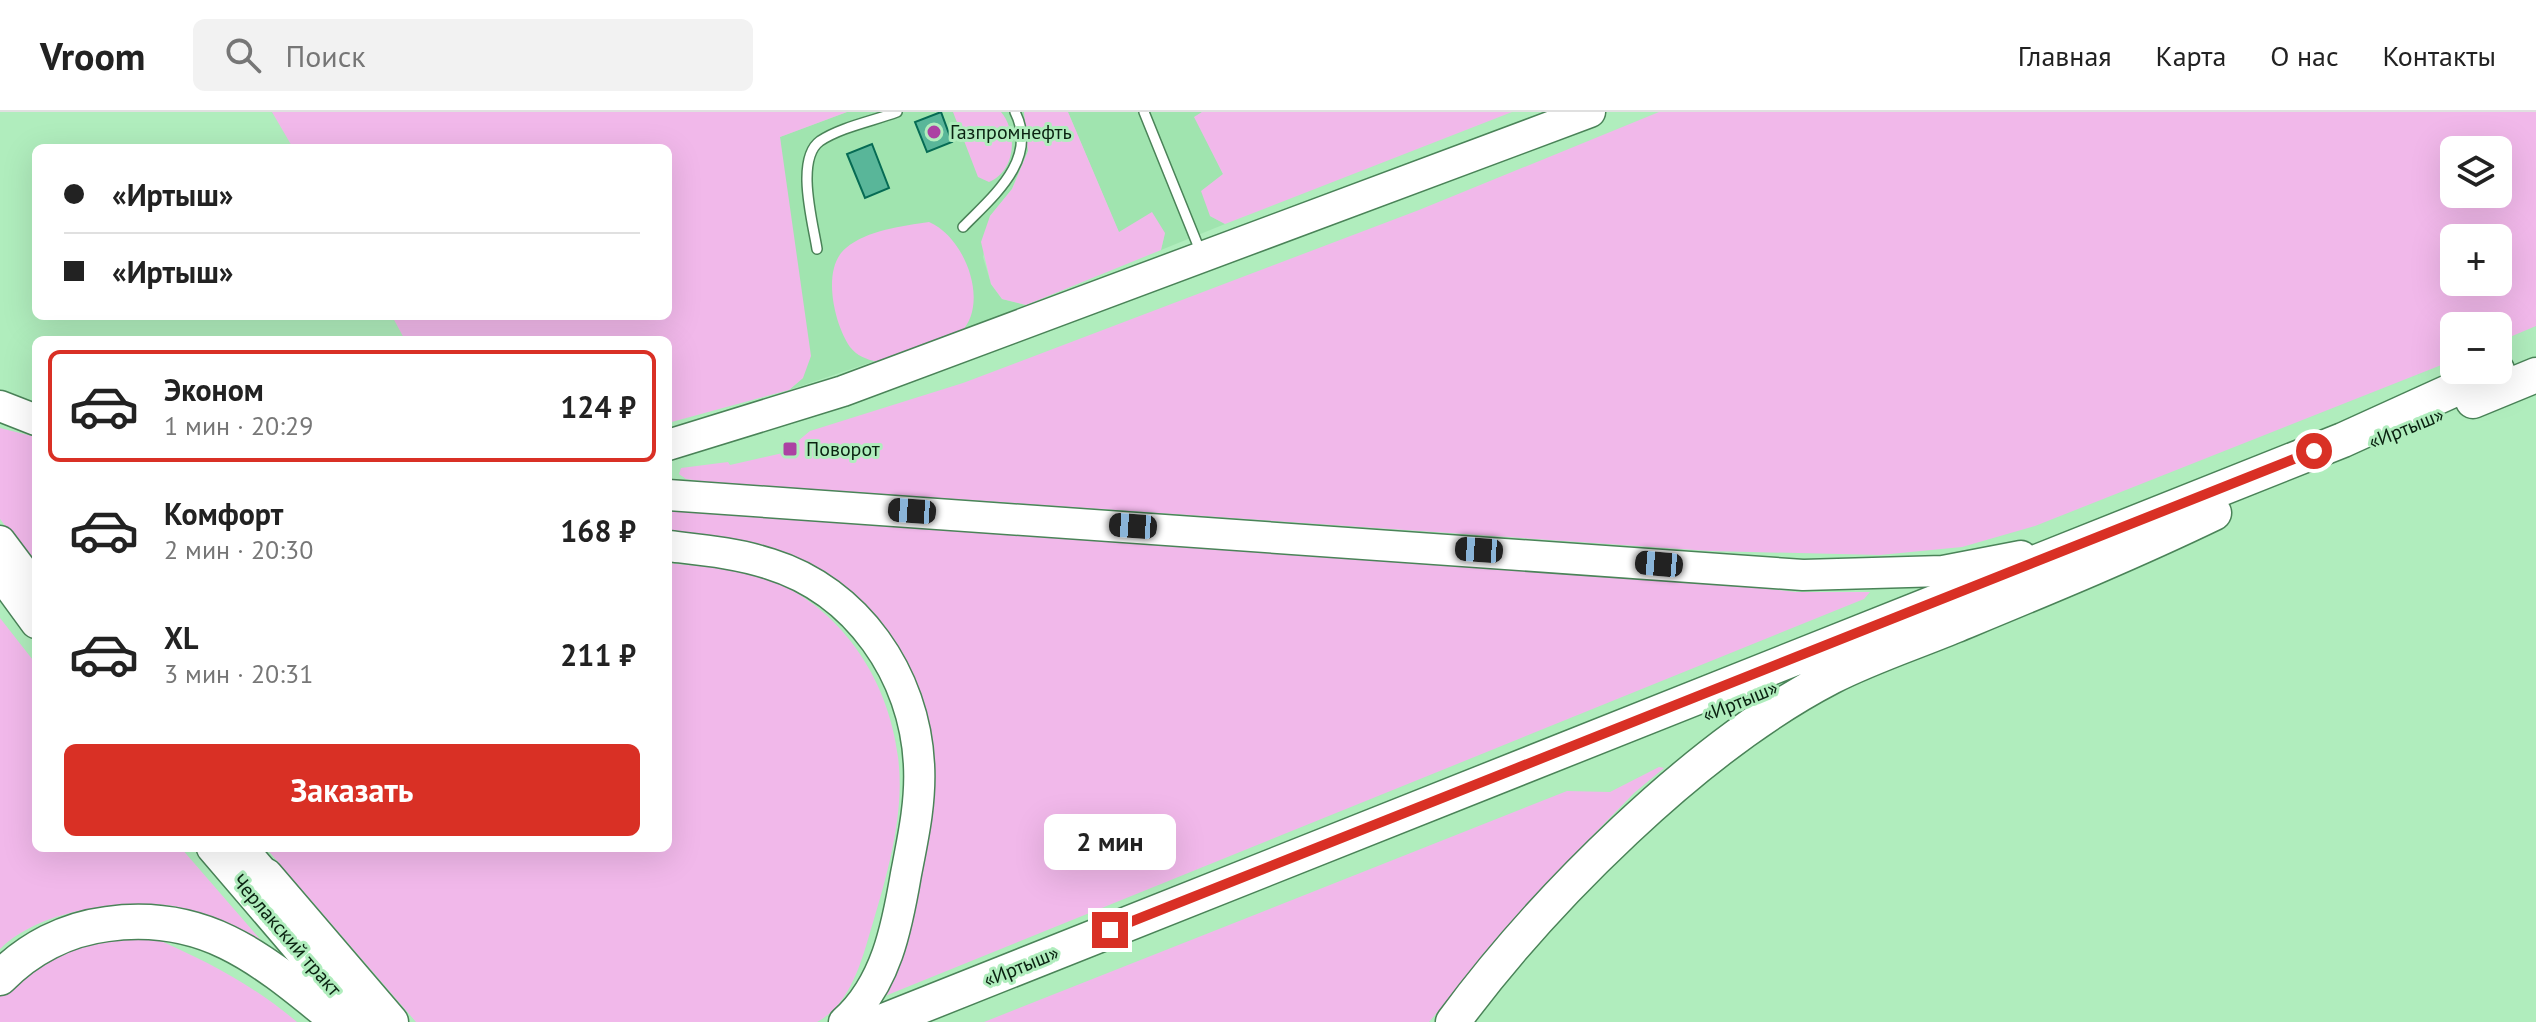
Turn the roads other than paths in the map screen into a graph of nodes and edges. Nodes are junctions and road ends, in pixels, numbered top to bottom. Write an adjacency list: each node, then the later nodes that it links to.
1 (897, 112): 6 (lane)
2 (1015, 112): 5 (lane)
3 (1144, 112): 7 (lane)
4 (1590, 112): 7 (main road)
5 (963, 227)
6 (817, 249)
7 (1202, 257): 15 (main road)
8 (2536, 354): 9 (highway, «Иртыш»)
9 (2512, 364)
10 (2536, 375): 16 (highway, «Иртыш»)
11 (2467, 384): 14 (highway, «Иртыш»)
12 (0, 406): 13 (main road)
13 (32, 418)
14 (2343, 440): 17 (main road); 30 (highway, «Иртыш»)
15 (672, 444)
16 (2292, 475): 31 (highway, «Иртыш»); 32 (highway)
17 (672, 495)
18 (0, 541): 21 (main road)
19 (672, 547): 29 (main road)
20 (0, 574): 22 (main road)
21 (32, 584)
22 (32, 618)
23 (215, 852): 27 (main road, Черлакский тракт)
24 (258, 862): 28 (highway)
25 (0, 978): 26 (highway)
26 (339, 1022)
27 (361, 1022)
28 (391, 1022)
29 (844, 1022)
30 (881, 1022)
31 (942, 1022)
32 (1453, 1022)

